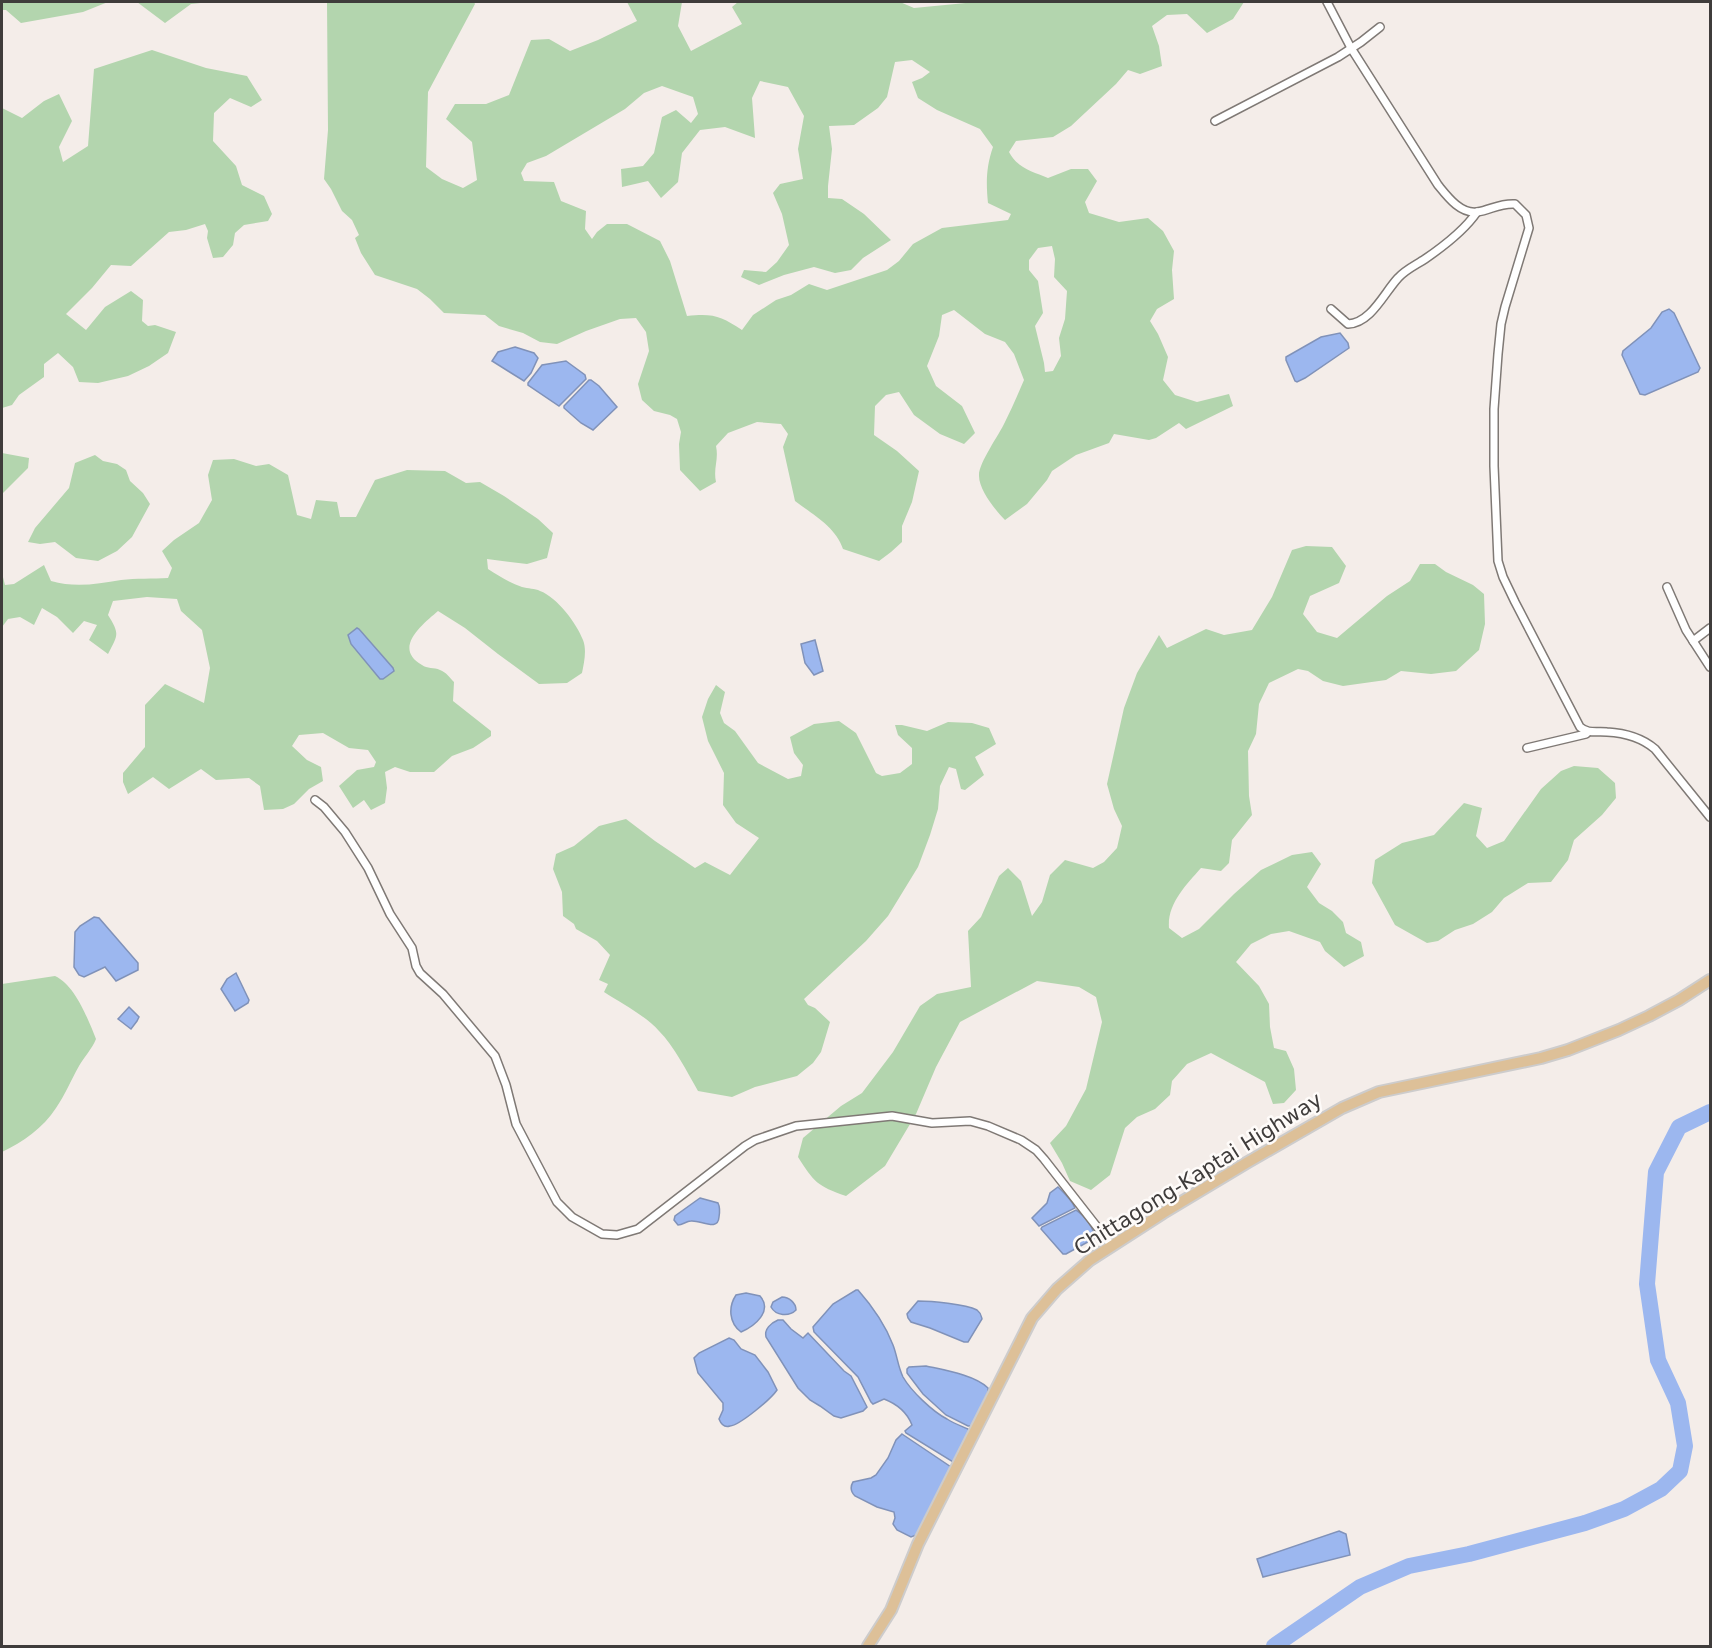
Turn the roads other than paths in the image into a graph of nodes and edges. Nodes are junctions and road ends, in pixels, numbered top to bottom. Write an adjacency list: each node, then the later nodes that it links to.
1 (1327, 2): 3 (street)
2 (1380, 27): 3 (street)
3 (1351, 48): 4 (street); 5 (street)
4 (1215, 121)
5 (1477, 212): 6 (street); 11 (street)
6 (1331, 309)
7 (1667, 587): 9 (street)
8 (1710, 628): 9 (street)
9 (1693, 641): 10 (street)
10 (1710, 667)
11 (1588, 732): 12 (street); 14 (street)
12 (1527, 748)
13 (315, 800): 16 (street)
14 (1710, 818)
15 (1710, 980): 16 (main road, Chittagong-Kaptai Highway)
16 (1112, 1246): 17 (main road, Chittagong-Kaptai Highway)
17 (868, 1647)

